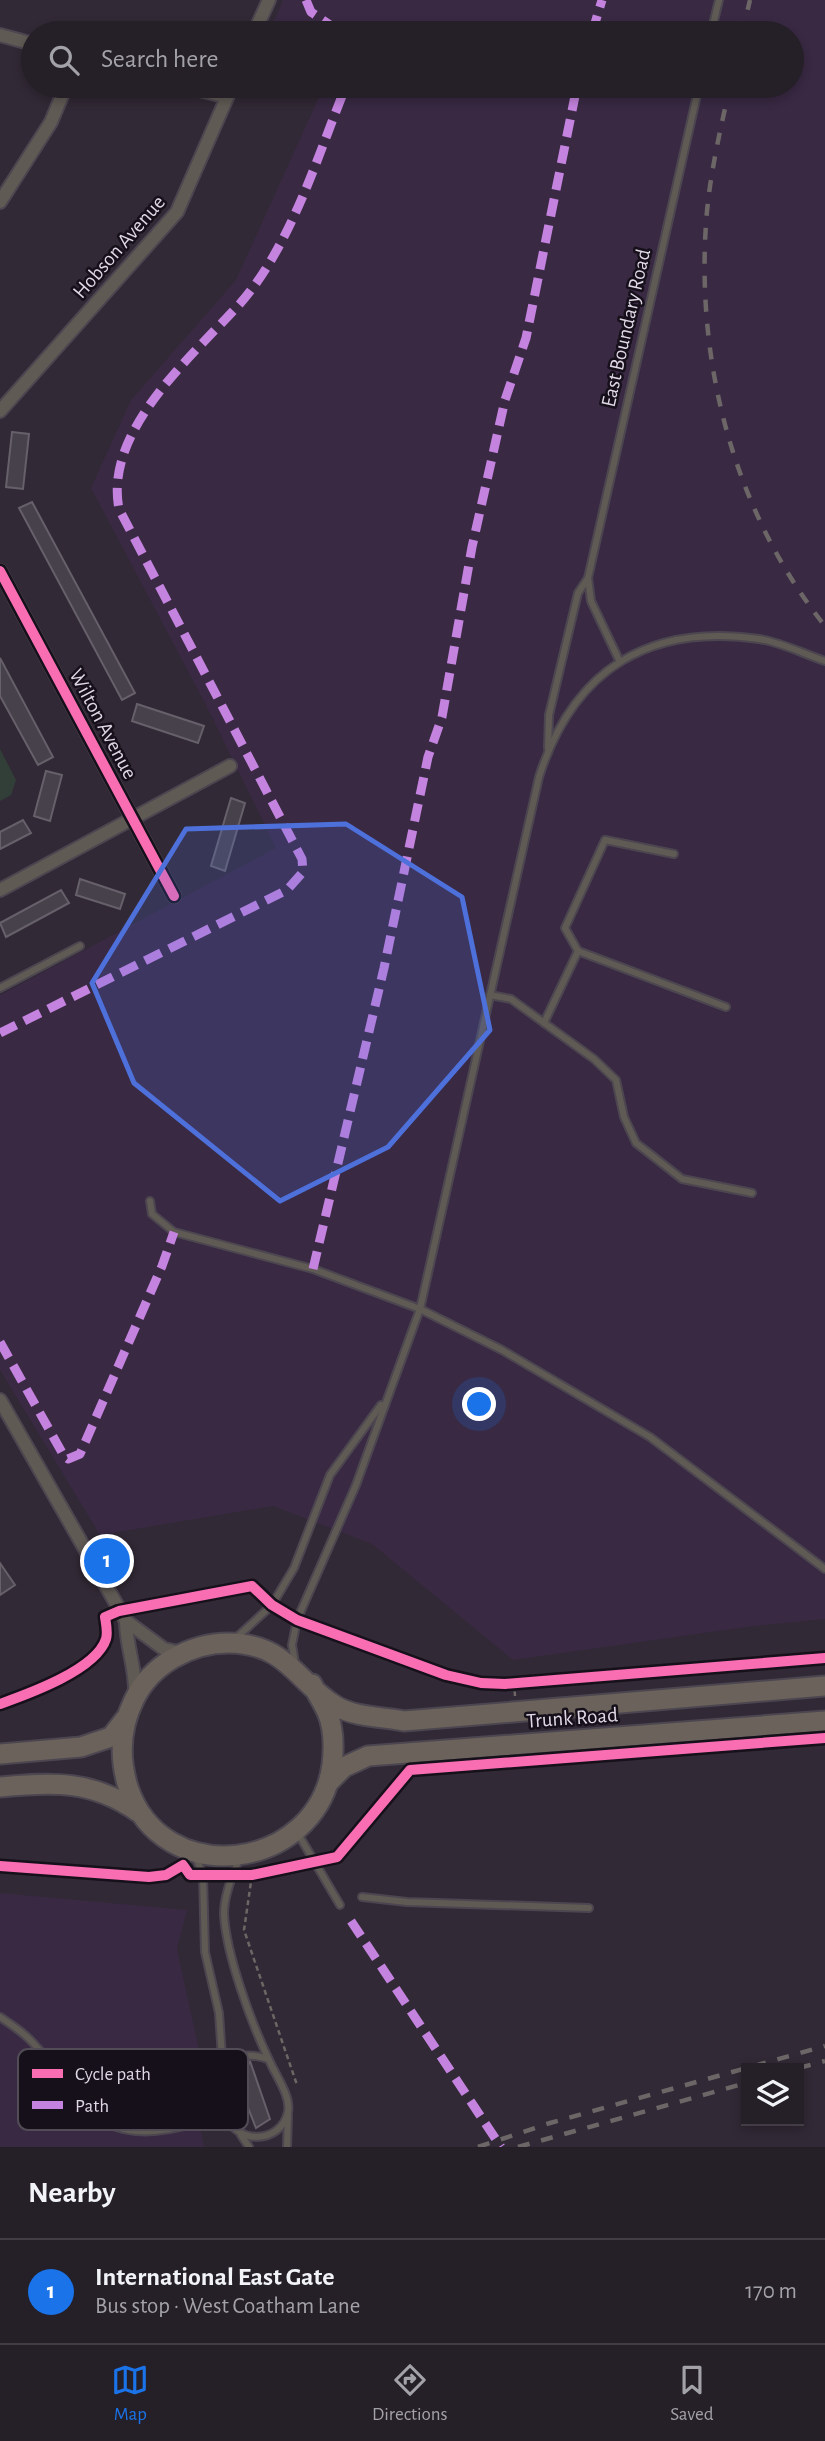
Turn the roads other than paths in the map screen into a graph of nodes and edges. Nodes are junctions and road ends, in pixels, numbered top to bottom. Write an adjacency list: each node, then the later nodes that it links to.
1 (269, 0): 3 (street)
2 (719, 0): 4 (lane)
3 (259, 21)
4 (714, 21)
5 (0, 35): 6 (street)
6 (21, 41)
7 (61, 98): 10 (street)
8 (227, 98): 11 (street, Hobson Avenue)
9 (696, 98): 13 (lane, East Boundary Road)
10 (0, 202)
11 (0, 411)
12 (0, 571): 18 (street, Wilton Avenue)
13 (588, 578): 15 (lane); 16 (lane, East Boundary Road)
14 (825, 661): 15 (lane)
15 (620, 662): 16 (lane)
16 (547, 751): 25 (lane)
17 (230, 766): 18 (street)
18 (132, 818): 20 (street); 21 (street, Wilton Avenue)
19 (674, 854): 23 (lane)
20 (0, 890)
21 (174, 896)
22 (79, 946): 24 (lane)
23 (578, 951): 26 (lane); 27 (lane)
24 (0, 988)
25 (490, 995): 27 (lane); 30 (lane)
26 (726, 1007)
27 (544, 1023): 28 (lane)
28 (752, 1193)
29 (150, 1201): 30 (lane)
30 (420, 1309): 31 (lane); 33 (lane)
31 (387, 1398): 35 (lane); 37 (lane)
32 (0, 1401): 34 (street)
33 (825, 1569)
34 (126, 1622): 36 (street); 40 (street)
35 (231, 1643): 36 (main road); 37 (main road)
36 (183, 1653): 40 (main road)
37 (296, 1669): 38 (main road)
38 (312, 1684): 39 (main road, Trunk Road); 44 (main road)
39 (825, 1686)
40 (135, 1696): 41 (main road)
41 (126, 1718): 43 (main road); 46 (main road)
42 (825, 1721): 44 (main road, Trunk Road)
43 (0, 1754)
44 (330, 1781): 47 (main road)
45 (0, 1787): 46 (main road)
46 (145, 1817): 48 (main road)
47 (297, 1832): 49 (main road); 51 (lane)
48 (193, 1851): 49 (main road); 55 (lane)
49 (241, 1856): 57 (lane)
50 (362, 1897): 52 (lane)
51 (340, 1905)
52 (589, 1908)
53 (0, 2017): 54 (lane)
54 (37, 2049)
55 (222, 2049)
56 (248, 2054): 57 (lane)
57 (268, 2059): 58 (lane)
58 (288, 2113): 62 (lane); 64 (lane)
59 (130, 2130): 60 (lane)
60 (157, 2130)
61 (236, 2130): 62 (lane)
62 (241, 2135): 63 (lane)
63 (249, 2147)
64 (287, 2147)

